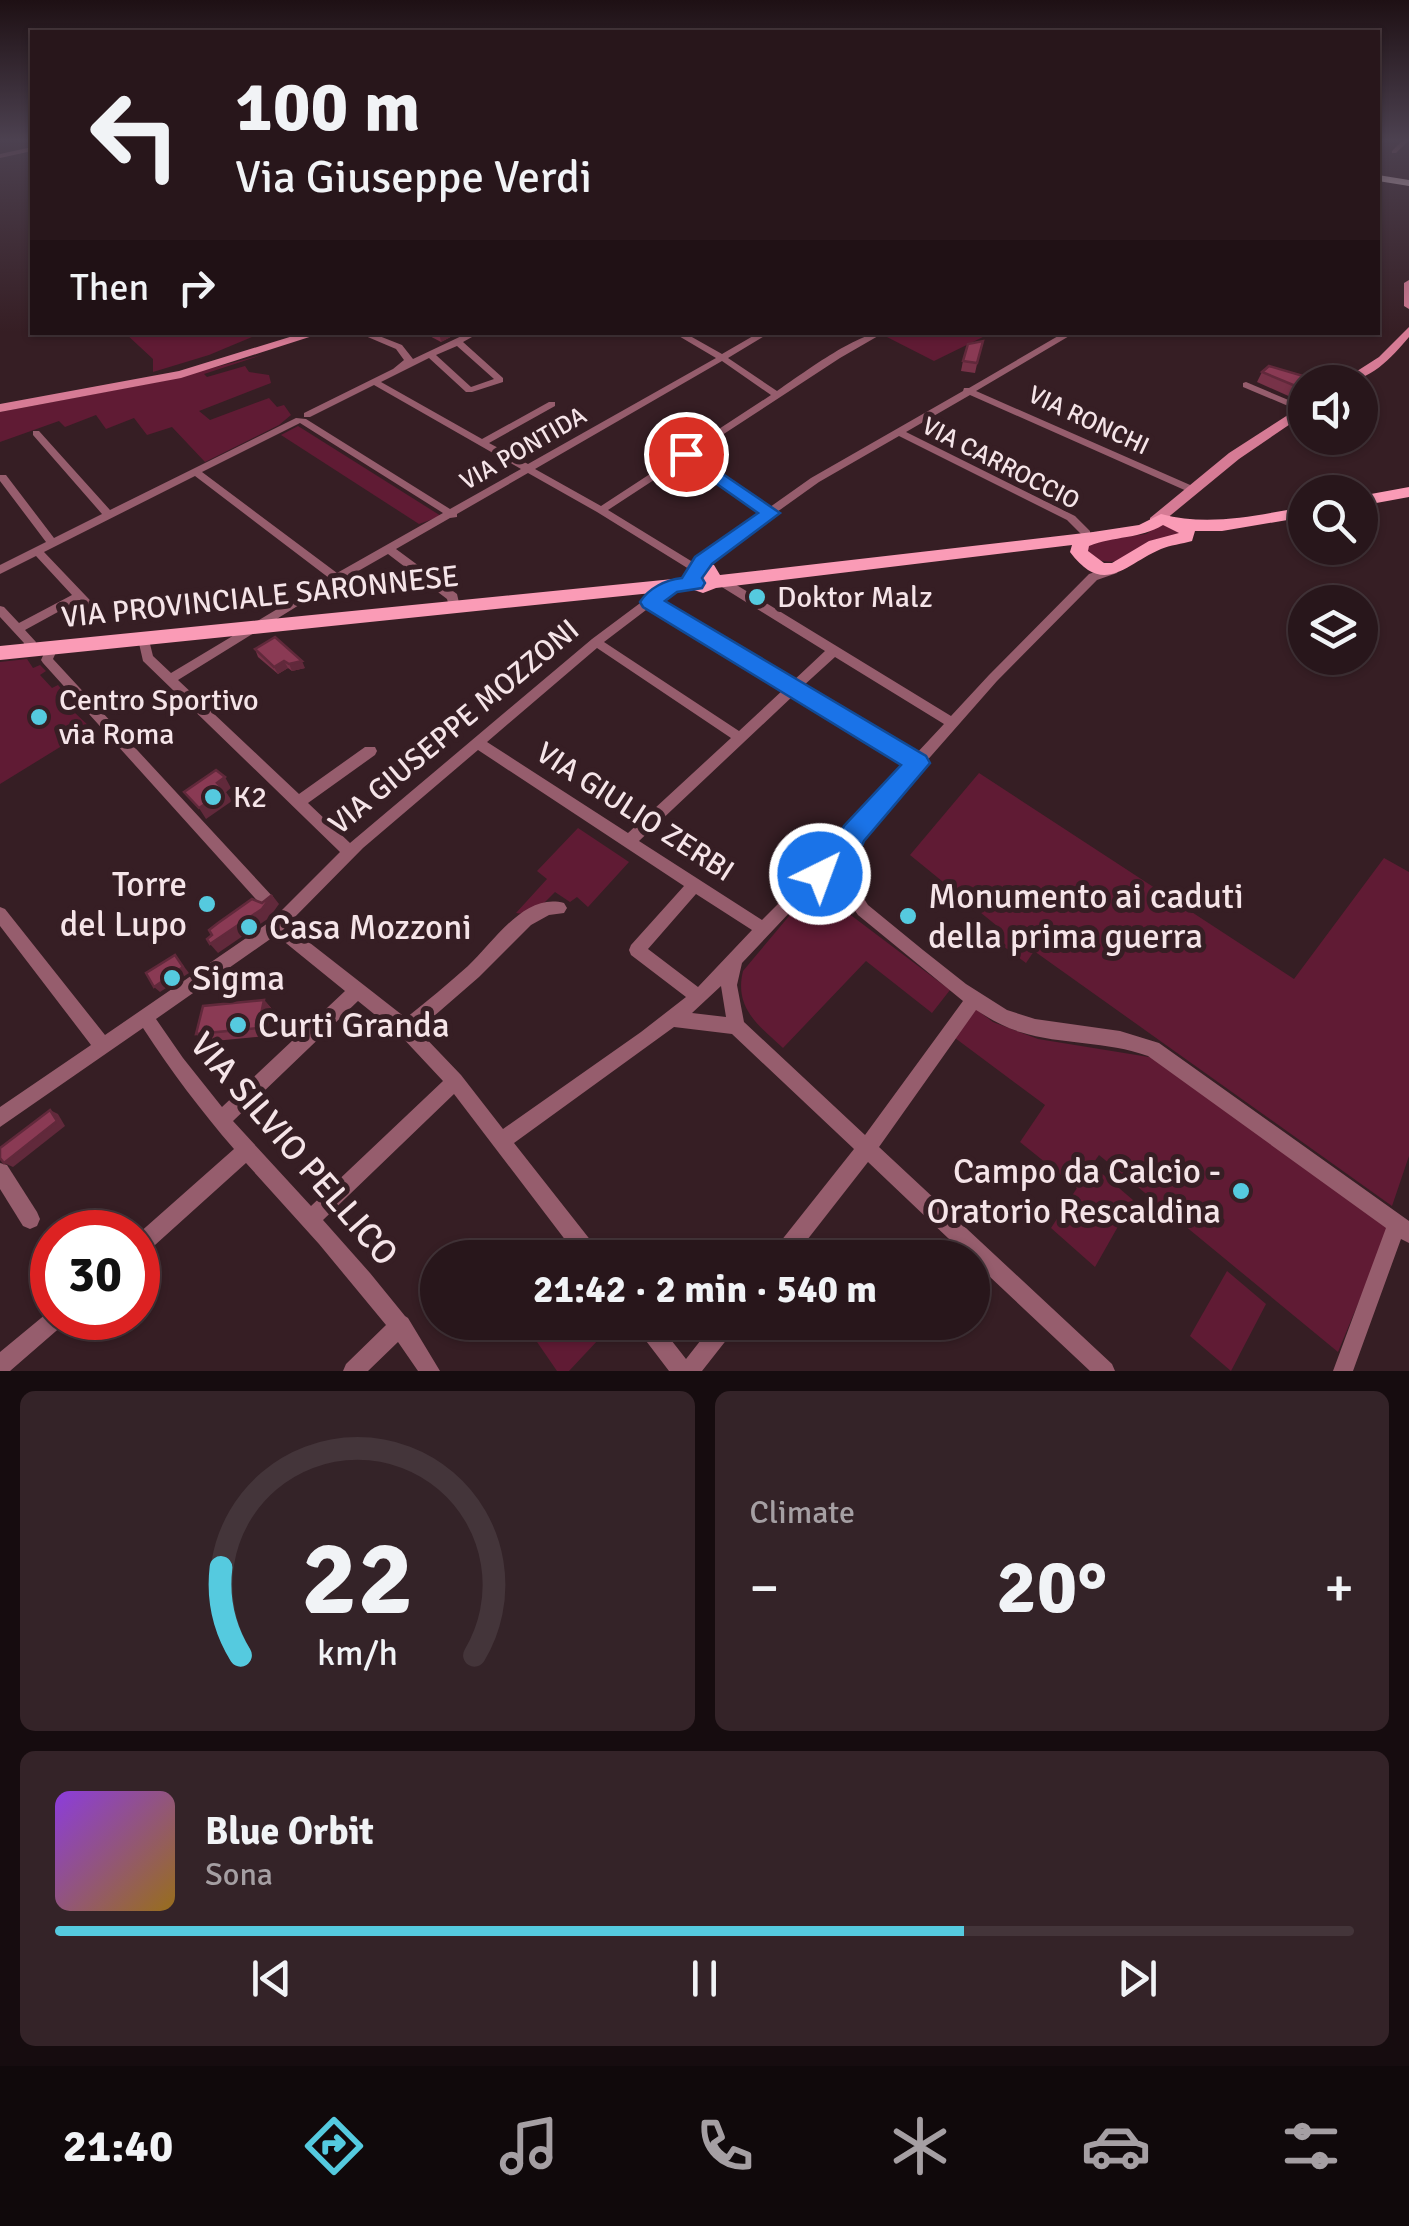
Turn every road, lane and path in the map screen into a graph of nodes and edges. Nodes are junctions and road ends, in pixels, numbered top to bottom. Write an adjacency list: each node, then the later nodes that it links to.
1 (1409, 283): 2 (street)
2 (1409, 306)
3 (1409, 330): 15 (street)
4 (268, 335): 23 (street)
5 (310, 335): 23 (street)
6 (376, 335): 16 (street)
7 (471, 335): 12 (street)
8 (682, 335): 14 (street)
9 (762, 335): 14 (street, VIA PONTIDA)
10 (876, 335): 20 (street)
11 (1067, 335): 19 (street)
12 (458, 342): 13 (street); 13 (street)
13 (431, 355): 16 (street)
14 (724, 358): 20 (street); 30 (street, VIA PONTIDA)
15 (1374, 365)
16 (403, 367): 17 (street)
17 (374, 382): 24 (street); 28 (street)
18 (1246, 385): 21 (street)
19 (967, 390): 26 (street); 33 (street, VIA RONCHI)
20 (776, 395): 29 (street)
21 (1288, 402)
22 (552, 404): 28 (street)
23 (0, 406)
24 (302, 419): 31 (street); 39 (street)
25 (1288, 419): 33 (street)
26 (896, 431): 37 (street); 42 (street, VIA CARROCCIO)
27 (36, 433): 38 (street)
28 (482, 442): 30 (street)
29 (686, 454): 36 (street); 37 (street)
30 (529, 470): 36 (street); 39 (street, VIA PONTIDA)
31 (196, 472): 38 (street); 50 (street)
32 (2, 477): 43 (street)
33 (1193, 490): 41 (street)
34 (1409, 492): 35 (main road)
35 (1378, 498)
36 (602, 510): 49 (street)
37 (771, 513): 49 (street)
38 (108, 514): 43 (street)
39 (453, 515): 45 (street, VIA PONTIDA)
40 (1288, 515): 41 (main road)
41 (1179, 523): 42 (main road, VIA PROVINCIALE SARONNESE); 47 (main road, VIA PROVINCIALE SARONNESE)
42 (1089, 535): 44 (main road, VIA PROVINCIALE SARONNESE); 47 (main road)
43 (52, 543): 46 (street)
44 (1026, 546): 47 (main road, VIA PROVINCIALE SARONNESE); 49 (main road, VIA PROVINCIALE SARONNESE)
45 (390, 550): 50 (street, VIA PONTIDA); 56 (street)
46 (37, 551): 48 (street); 52 (street)
47 (1089, 566): 70 (street)
48 (0, 570)
49 (704, 576): 51 (main road, VIA PROVINCIALE SARONNESE); 54 (main road, VIA PROVINCIALE SARONNESE); 65 (street)
50 (338, 579): 53 (street, VIA PONTIDA)
51 (671, 586): 54 (main road, VIA PROVINCIALE SARONNESE); 55 (street, VIA GIUSEPPE MOZZONI)
52 (79, 596): 58 (street); 61 (street)
53 (300, 599): 59 (street); 60 (street, VIA PONTIDA)
54 (526, 599): 56 (main road, VIA PROVINCIALE SARONNESE)
55 (650, 602): 63 (street, VIA GIUSEPPE MOZZONI); 69 (street)
56 (454, 607): 59 (main road, VIA PROVINCIALE SARONNESE)
57 (0, 610): 61 (street)
58 (100, 617)
59 (297, 623): 60 (main road, VIA PROVINCIALE SARONNESE)
60 (260, 627): 62 (main road, VIA PROVINCIALE SARONNESE); 68 (street, VIA PONTIDA)
61 (17, 629): 66 (street)
62 (144, 639): 64 (main road, VIA PROVINCIALE SARONNESE); 68 (street)
63 (596, 642): 71 (street); 72 (street, VIA GIUSEPPE MOZZONI)
64 (52, 648): 66 (main road, VIA PROVINCIALE SARONNESE); 82 (street)
65 (834, 650): 69 (street); 70 (street)
66 (26, 651): 67 (main road, VIA PROVINCIALE SARONNESE)
67 (0, 654)
68 (171, 679): 75 (street)
69 (793, 688): 71 (street); 74 (street)
70 (952, 723): 74 (street)
71 (740, 738): 76 (street)
72 (478, 742): 76 (street, VIA GIULIO ZERBI); 77 (street, VIA GIUSEPPE MOZZONI)
73 (370, 751): 75 (street)
74 (918, 763): 78 (street)
75 (298, 802): 77 (street)
76 (629, 840): 80 (street, VIA GIULIO ZERBI)
77 (350, 851): 85 (street, VIA GIUSEPPE MOZZONI)
78 (842, 861): 79 (street); 81 (street)
79 (822, 879): 81 (street); 86 (street)
80 (696, 885): 86 (street, VIA GIULIO ZERBI); 89 (street)
81 (850, 889): 90 (street)
82 (268, 902)
83 (559, 908): 94 (street)
84 (0, 914): 95 (street)
85 (278, 923): 88 (street); 91 (street, VIA GIUSEPPE MOZZONI)
86 (760, 928): 87 (street)
87 (734, 961): 89 (street); 93 (street)
88 (357, 991): 94 (street); 98 (street)
89 (698, 997): 92 (street)
90 (975, 998): 100 (street); 106 (street)
91 (145, 1017): 95 (street, VIA GIUSEPPE MOZZONI); 98 (street, VIA SILVIO PELLICO)
92 (672, 1019): 93 (street); 99 (street)
93 (736, 1026): 100 (street)
94 (406, 1029): 96 (street)
95 (102, 1045): 97 (street, VIA GIUSEPPE MOZZONI)
96 (455, 1081): 99 (street); 105 (street)
97 (0, 1118)
98 (220, 1122): 101 (street, VIA SILVIO PELLICO)
99 (500, 1142): 107 (street)
100 (866, 1149): 108 (street); 118 (street)
101 (246, 1150): 104 (street); 105 (street, VIA SILVIO PELLICO)
102 (0, 1172): 103 (street)
103 (30, 1219)
104 (160, 1226)
105 (313, 1226): 109 (street, VIA SILVIO PELLICO)
106 (1403, 1228): 114 (street)
107 (578, 1240)
108 (794, 1240)
109 (401, 1324): 115 (street); 116 (street, VIA SILVIO PELLICO)
110 (30, 1340): 113 (street)
111 (659, 1340): 117 (street)
112 (712, 1340): 117 (street)
113 (0, 1366)
114 (1348, 1369)
115 (353, 1371)
116 (430, 1371)
117 (685, 1371)
118 (1105, 1371)

